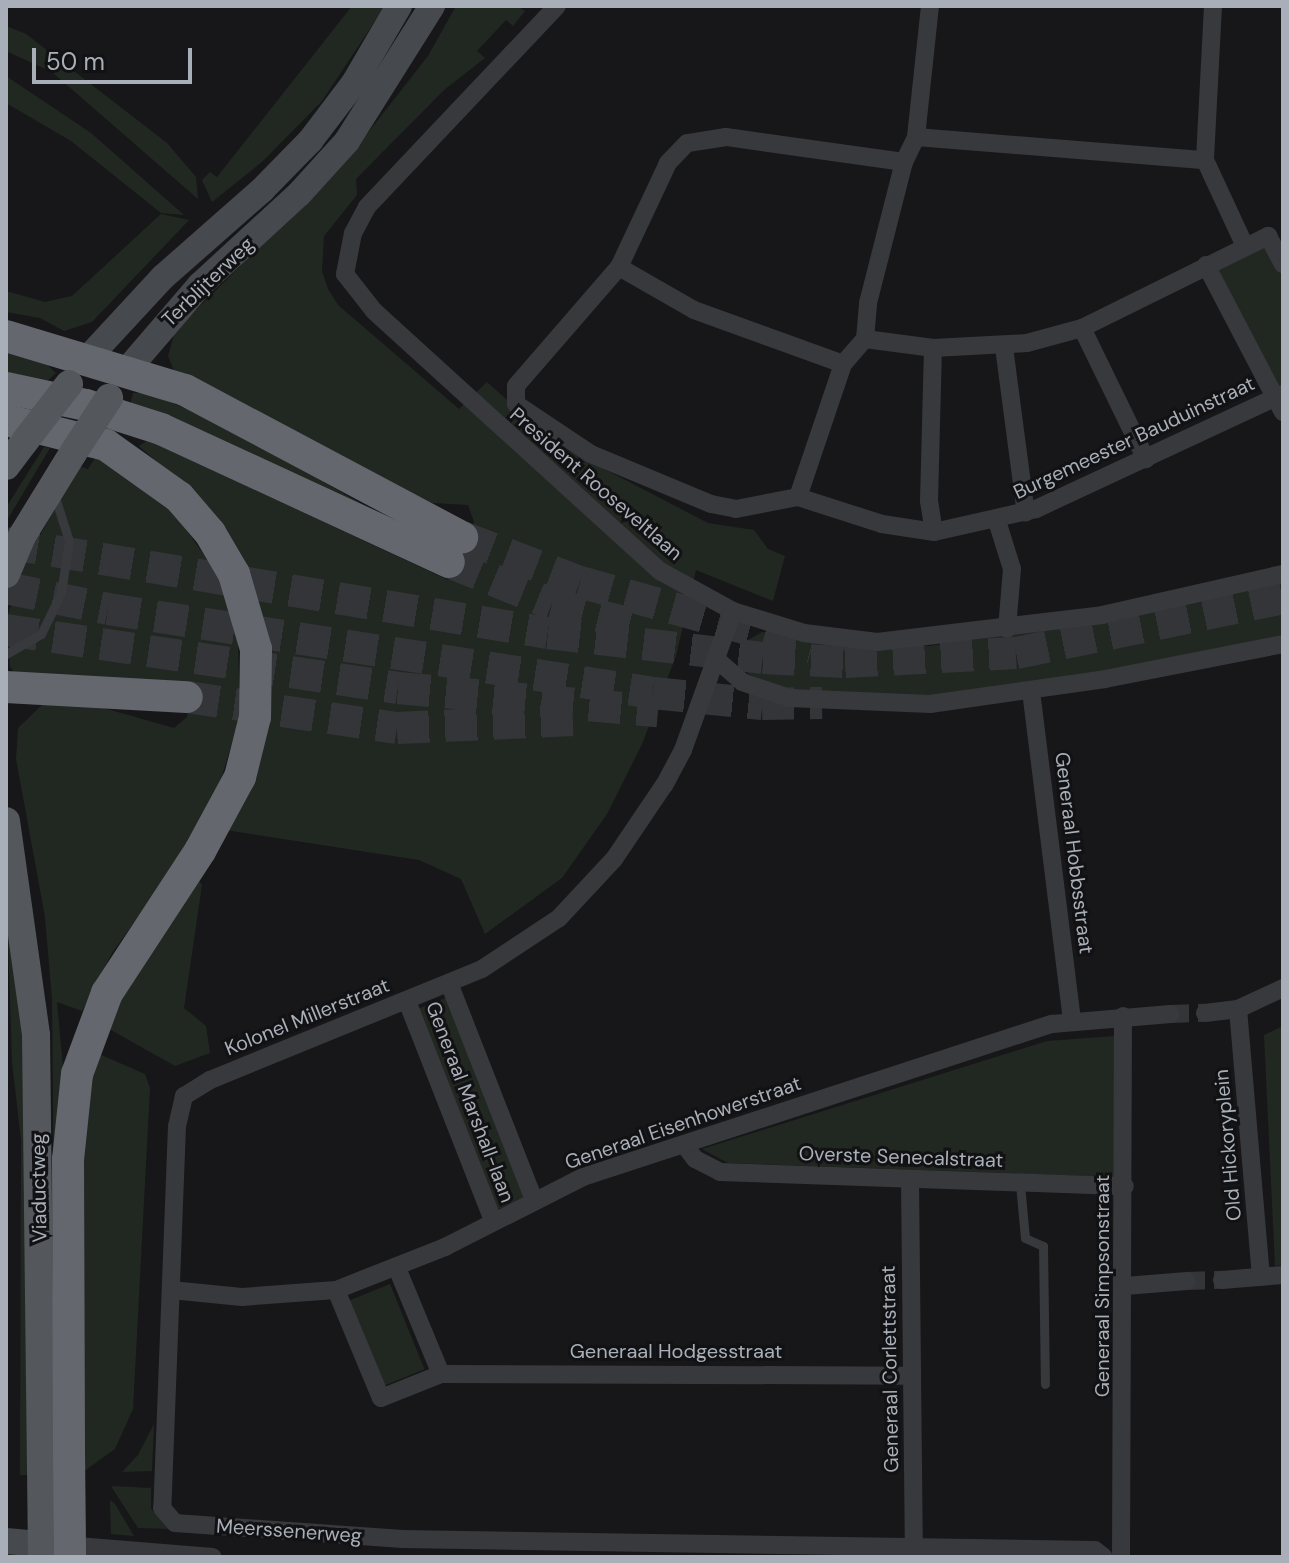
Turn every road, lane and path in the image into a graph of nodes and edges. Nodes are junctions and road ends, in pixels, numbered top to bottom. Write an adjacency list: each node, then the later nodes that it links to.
1 (399, 6): 18 (main road, Terblijterweg)
2 (432, 6): 20 (main road, Terblijterweg)
3 (557, 6): 33 (street, President Rooseveltlaan)
4 (930, 6): 6 (street)
5 (1213, 6): 7 (street)
6 (916, 137): 7 (street); 8 (street)
7 (1205, 160): 9 (street)
8 (904, 162): 12 (street); 15 (street)
9 (1245, 246): 10 (street); 11 (street)
10 (1283, 264)
11 (1206, 265): 13 (street); 22 (street)
12 (619, 267): 19 (street); 27 (street, Burgemeester Bauduinstraat)
13 (1082, 328): 16 (street); 24 (street)
14 (6, 336): 18 (highway)
15 (865, 339): 17 (street); 19 (street)
16 (1004, 347): 17 (street); 28 (street)
17 (933, 348): 30 (street)
18 (88, 358): 20 (highway); 23 (main road, Terblijterweg, bridge)
19 (843, 364): 27 (street)
20 (128, 369): 21 (highway); 26 (main road, Terblijterweg, bridge)
21 (6, 388)
22 (1281, 401): 24 (street, Burgemeester Bauduinstraat)
23 (15, 430): 25 (main road, Terblijterweg); 70 (highway, bridge)
24 (1146, 459): 28 (street, Burgemeester Bauduinstraat)
25 (6, 466)
26 (51, 488): 31 (main road, Terblijterweg); 36 (lane)
27 (798, 497): 30 (street, Burgemeester Bauduinstraat)
28 (1026, 513): 29 (street, Burgemeester Bauduinstraat)
29 (997, 521): 30 (street, Burgemeester Bauduinstraat); 34 (street)
30 (934, 532)
31 (6, 574)
32 (1283, 574): 34 (street, President Rooseveltlaan)
33 (733, 611): 34 (street, President Rooseveltlaan); 37 (street, Kolonel Millerstraat)
34 (1007, 629)
35 (1283, 644): 39 (street)
36 (6, 654)
37 (716, 659): 39 (street); 42 (street, Kolonel Millerstraat)
38 (6, 687): 40 (highway)
39 (1031, 691): 49 (street, Generaal Hobbsstraat)
40 (187, 697)
41 (6, 821): 70 (main road, Viaductweg)
42 (449, 983): 44 (street, Kolonel Millerstraat); 54 (street, Generaal Marshall-laan)
43 (1283, 988): 45 (street)
44 (407, 1001): 55 (street, Generaal Marshall-laan); 62 (street, Kolonel Millerstraat)
45 (1238, 1009): 46 (street); 58 (street, Old Hickoryplein)
46 (1205, 1013)
47 (1171, 1014): 48 (street)
48 (1123, 1016): 49 (street, Generaal Eisenhowerstraat); 53 (street, Generaal Simpsonstraat)
49 (1072, 1020): 50 (street, Generaal Eisenhowerstraat)
50 (685, 1146): 51 (street, Overste Senecalstraat); 54 (street, Generaal Eisenhowerstraat)
51 (910, 1180): 52 (street, Overste Senecalstraat); 65 (street, Generaal Corlettstraat)
52 (1020, 1184): 53 (street, Overste Senecalstraat); 66 (lane)
53 (1125, 1186): 61 (street, Generaal Simpsonstraat)
54 (534, 1200): 55 (street, Generaal Eisenhowerstraat)
55 (493, 1220): 56 (street, Generaal Eisenhowerstraat)
56 (397, 1268): 63 (street, Generaal Eisenhowerstraat); 64 (street)
57 (1283, 1275): 58 (street)
58 (1261, 1277): 59 (street)
59 (1222, 1280)
60 (1187, 1281): 61 (street)
61 (1125, 1286): 74 (street, Generaal Simpsonstraat)
62 (171, 1290): 63 (street, Generaal Eisenhowerstraat); 67 (street, Kolonel Millerstraat)
63 (336, 1290): 64 (street)
64 (441, 1374): 65 (street, Generaal Hodgesstraat)
65 (911, 1376): 71 (street, Generaal Corlettstraat)
66 (1045, 1384)
67 (175, 1523): 69 (street, Meerssenerweg)
68 (6, 1541): 70 (main road, Meerssenerweg)
69 (402, 1548): 71 (street, Meerssenerweg)
70 (51, 1553): 72 (street, Meerssenerweg)
71 (914, 1553): 73 (street, Meerssenerweg)
72 (213, 1557)
73 (1104, 1557)
74 (1121, 1557)

